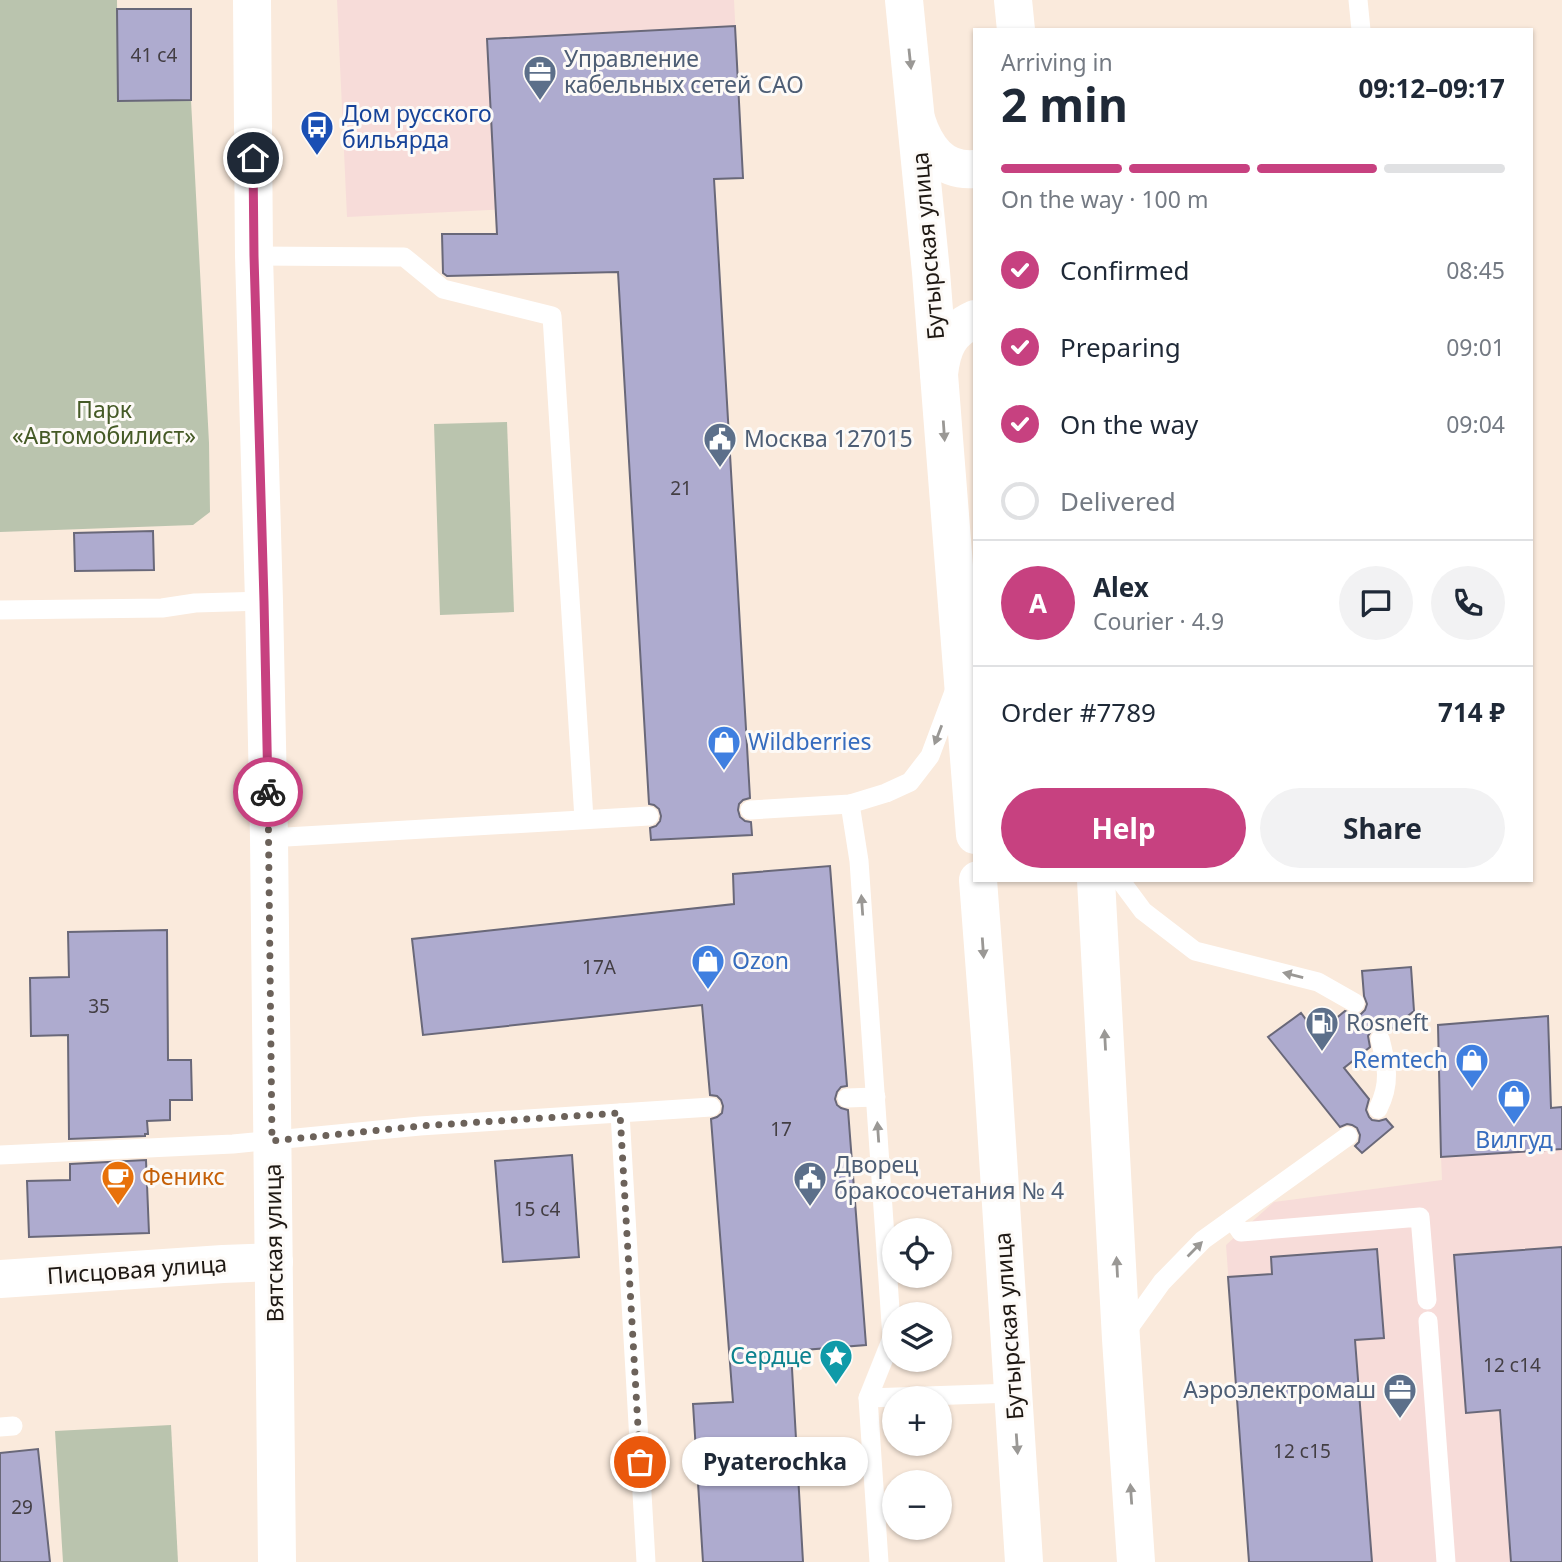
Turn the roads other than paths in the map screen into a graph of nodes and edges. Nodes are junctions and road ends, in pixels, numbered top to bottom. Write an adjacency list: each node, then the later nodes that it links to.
1 (252, 0): 9 (main road, Вятская улица)
2 (904, 0): 7 (main road, Бутырская улица, one-way to 7)
3 (1013, 0): 5 (main road)
4 (1358, 0): 6 (lane)
5 (1016, 28)
6 (1361, 28)
7 (916, 118): 8 (main road, Бутырская улица); 11 (main road, Бутырская улица)
8 (973, 169)
9 (254, 256): 12 (main road, Вятская улица); 19 (lane)
10 (973, 320): 11 (main road, Бутырская улица)
11 (939, 374): 14 (main road, Бутырская улица, one-way to 14)
12 (264, 601): 13 (lane); 20 (main road, Вятская улица)
13 (0, 610)
14 (962, 671): 15 (lane, one-way to 15); 17 (main road, Бутырская улица)
15 (850, 804): 16 (lane); 26 (lane, one-way to 15)
16 (750, 810)
17 (973, 810)
18 (649, 816): 19 (lane)
19 (584, 820): 20 (lane)
20 (269, 838): 32 (main road, Вятская улица)
21 (978, 882): 40 (main road, Бутырская улица, one-way to 40)
22 (1096, 882): 39 (main road, one-way to 22)
23 (1121, 882): 24 (lane, one-way to 23)
24 (1355, 1003)
25 (1380, 1039): 29 (lane)
26 (876, 1097): 27 (lane); 41 (lane, one-way to 26)
27 (848, 1098)
28 (710, 1107): 30 (lane)
29 (1378, 1109)
30 (620, 1113): 32 (lane); 43 (lane)
31 (1348, 1136): 34 (lane)
32 (272, 1141): 33 (lane); 35 (main road, Вятская улица)
33 (0, 1155)
34 (1232, 1219): 37 (lane); 39 (lane, one-way to 34)
35 (274, 1262): 36 (main road, Писцовая улица); 42 (main road, Вятская улица)
36 (0, 1279)
37 (1427, 1300)
38 (1428, 1321): 47 (lane)
39 (1121, 1339): 46 (main road, one-way to 39)
40 (1013, 1392): 41 (lane); 45 (main road, Бутырская улица, one-way to 45)
41 (867, 1398): 44 (lane)
42 (277, 1562)
43 (646, 1562)
44 (879, 1562)
45 (1024, 1562)
46 (1136, 1562)
47 (1446, 1562)

